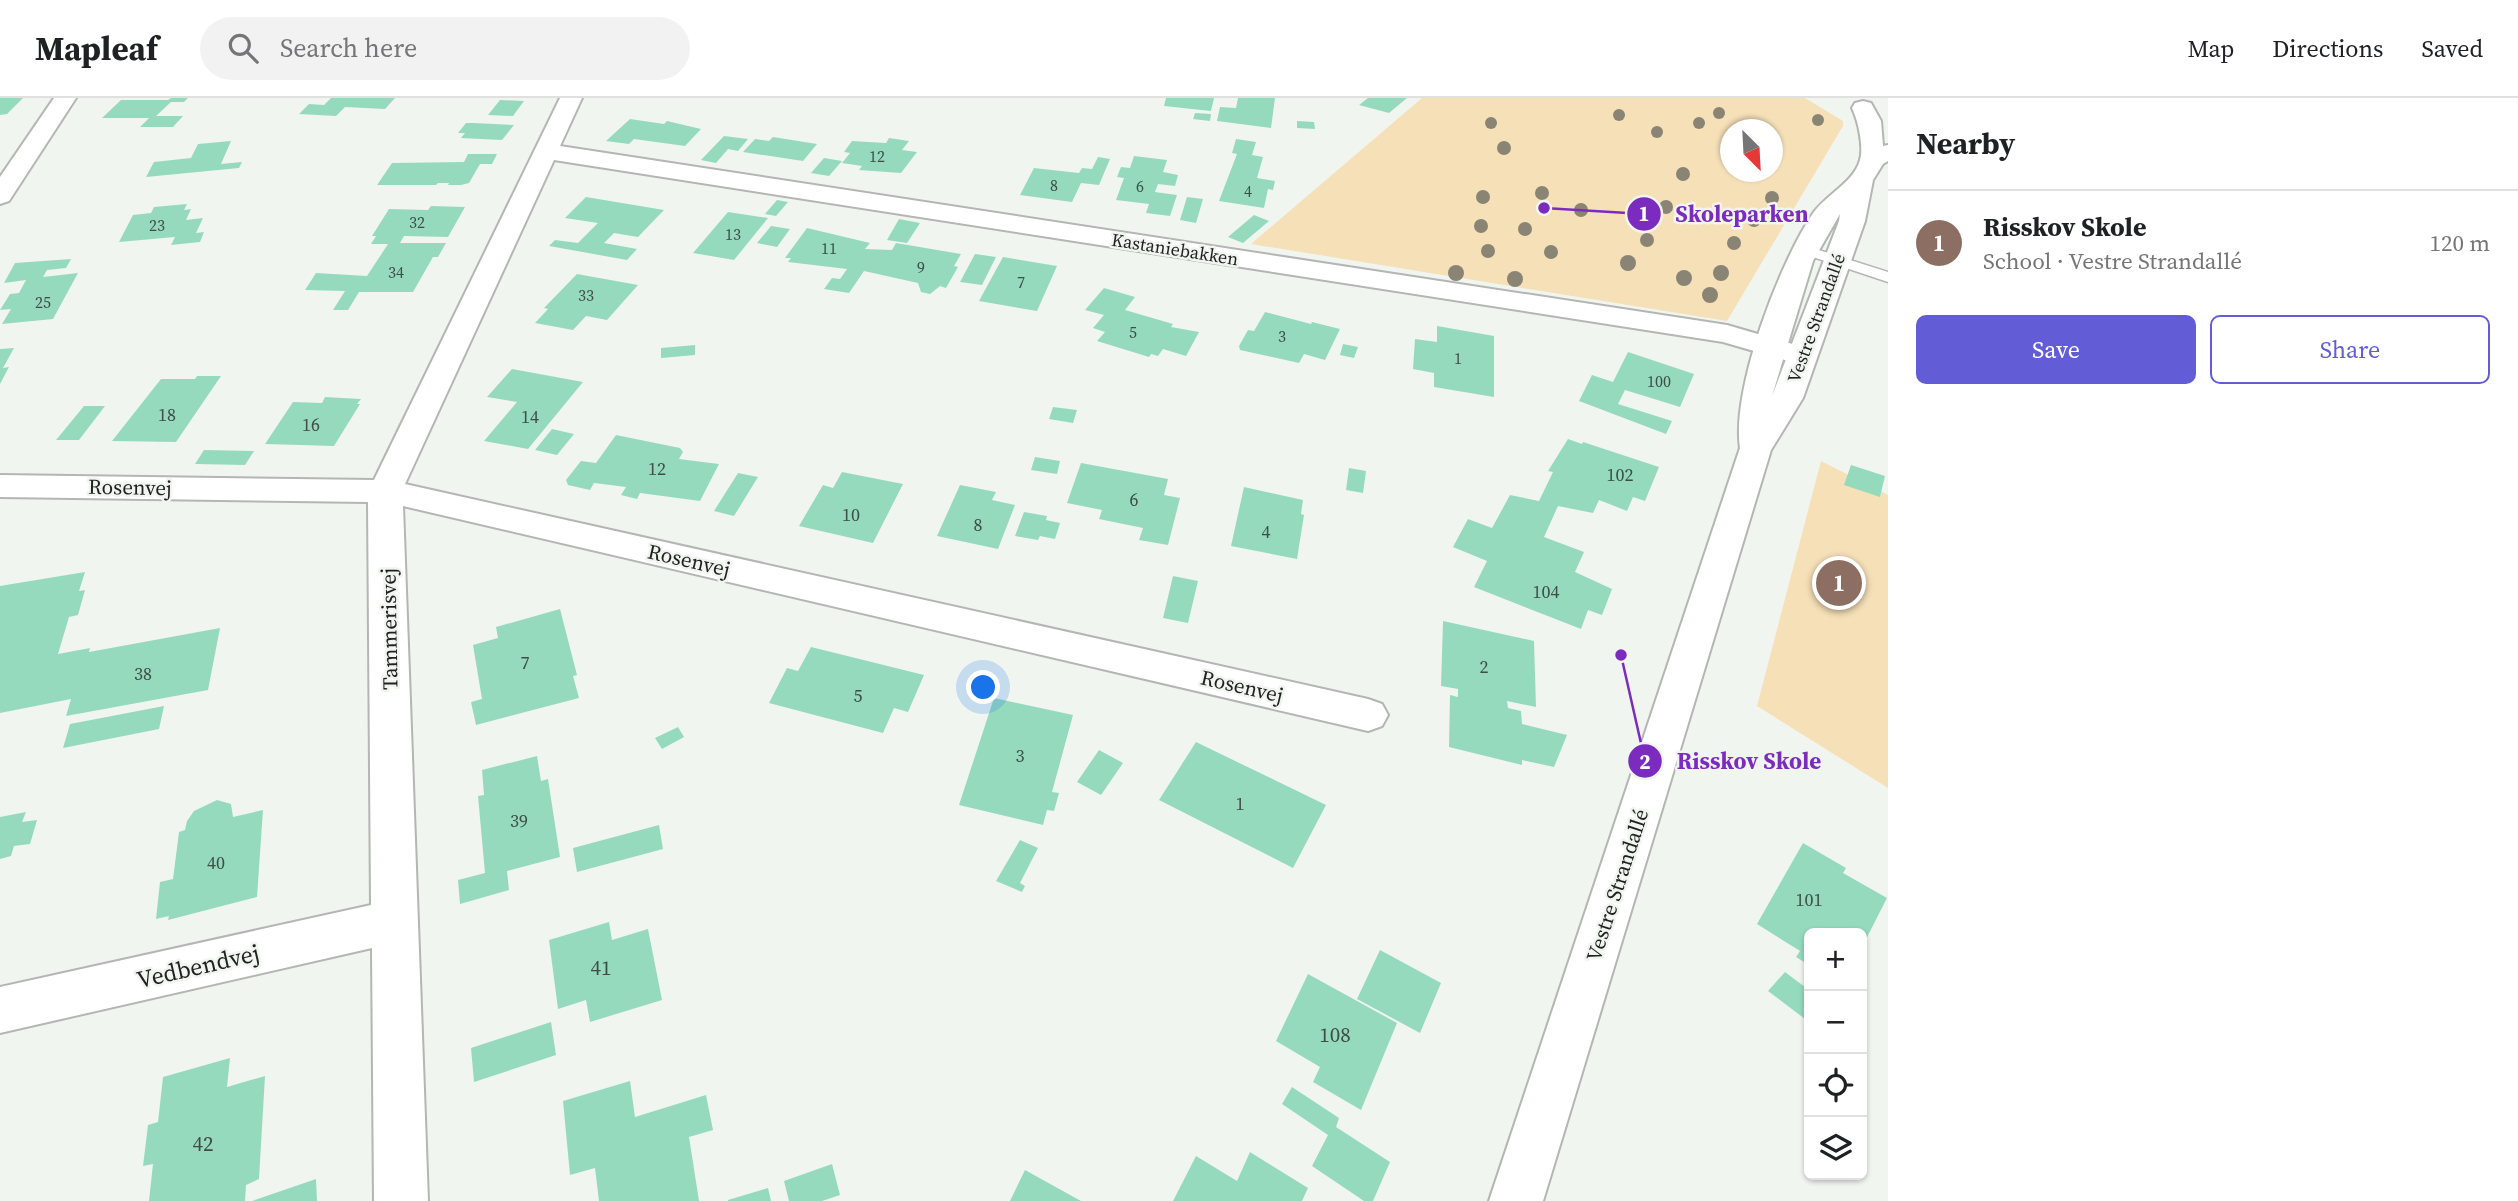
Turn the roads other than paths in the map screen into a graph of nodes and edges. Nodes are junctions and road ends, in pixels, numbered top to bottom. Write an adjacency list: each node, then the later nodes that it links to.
1 (65, 98): 7 (street)
2 (571, 98): 5 (street, Tammerisvej)
3 (1853, 103): 4 (street); 6 (street, Vestre Strandallé)
4 (1888, 116)
5 (545, 151): 11 (street, Kastaniebakken); 15 (street, Tammerisvej)
6 (1874, 164): 8 (street, Vestre Strandallé); 9 (street, Vestre Strandallé)
7 (0, 196)
8 (1806, 250): 9 (lane); 11 (street, Vestre Strandallé)
9 (1836, 259): 10 (lane); 12 (street, Vestre Strandallé)
10 (1888, 277)
11 (1769, 346): 12 (street, Kastaniebakken); 13 (street, Vestre Strandallé)
12 (1802, 356): 13 (street, Vestre Strandallé)
13 (1755, 450): 20 (street, Vestre Strandallé)
14 (0, 486): 15 (street, Rosenvej)
15 (385, 491): 16 (street, Rosenvej); 17 (street, Tammerisvej)
16 (1368, 715)
17 (396, 921): 18 (street, Vedbendvej); 19 (street, Tammerisvej)
18 (0, 1010)
19 (401, 1201)
20 (1517, 1201)

